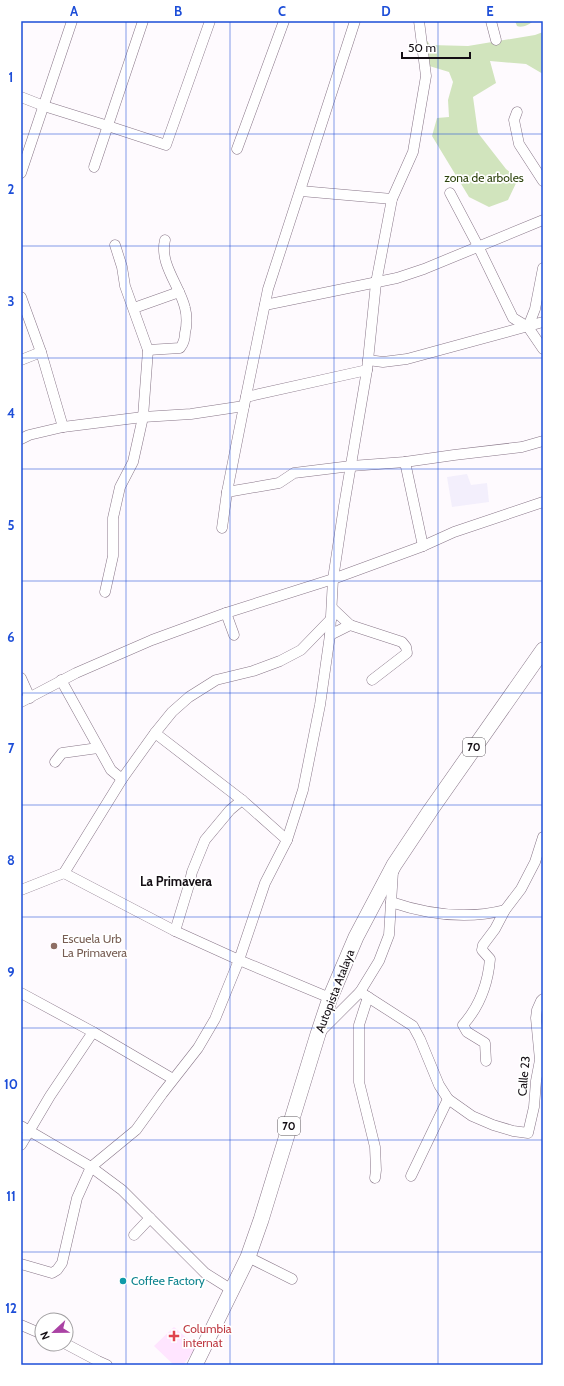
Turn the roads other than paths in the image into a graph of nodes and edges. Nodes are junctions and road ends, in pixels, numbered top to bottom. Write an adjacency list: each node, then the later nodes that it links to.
1 (72, 21): 10 (street)
2 (143, 21): 12 (street)
3 (210, 21): 12 (street)
4 (284, 21): 13 (street)
5 (355, 21): 17 (street)
6 (419, 21): 19 (street)
7 (491, 21): 8 (street)
8 (496, 40)
9 (21, 97): 10 (street)
10 (44, 106): 12 (street); 15 (street)
11 (517, 112): 16 (street)
12 (108, 126): 14 (street)
13 (237, 150)
14 (94, 167)
15 (21, 173)
16 (543, 181)
17 (301, 191): 19 (street); 28 (street)
18 (450, 193): 23 (street)
19 (392, 199): 25 (street)
20 (543, 220): 23 (street)
21 (165, 240): 26 (street)
22 (115, 245): 29 (street)
23 (478, 246): 25 (street); 31 (street)
24 (543, 268): 31 (street)
25 (376, 282): 28 (street); 36 (street)
26 (179, 292): 29 (street); 33 (street)
27 (21, 297): 34 (street)
28 (265, 305): 37 (street)
29 (134, 308): 33 (street)
30 (543, 322): 31 (street)
31 (528, 327): 32 (street); 36 (street)
32 (543, 349)
33 (148, 350): 38 (street)
34 (41, 352): 35 (street); 39 (street)
35 (21, 360)
36 (368, 365): 37 (street); 43 (street)
37 (245, 402): 38 (street); 44 (street)
38 (143, 417): 39 (street); 49 (street)
39 (63, 427): 40 (street)
40 (21, 439)
41 (543, 441): 42 (street)
42 (405, 462): 43 (street); 47 (street)
43 (351, 466): 44 (street); 48 (street)
44 (228, 492): 46 (street)
45 (543, 502): 47 (street)
46 (222, 528)
47 (423, 546): 48 (street)
48 (333, 579): 50 (street); 51 (street)
49 (105, 592)
50 (226, 613): 53 (street); 57 (street)
51 (332, 613): 52 (street); 54 (street); 60 (street)
52 (350, 625): 54 (street); 58 (street)
53 (234, 635)
54 (330, 635): 66 (street)
55 (543, 650): 67 (main road, Autopista Atalaya / 70)
56 (21, 678): 59 (street)
57 (61, 680): 59 (street); 61 (street)
58 (372, 680)
59 (25, 700)
60 (155, 732): 63 (street); 64 (street)
61 (98, 748): 62 (street); 63 (street)
62 (55, 762)
63 (122, 779): 68 (street)
64 (242, 800): 66 (street); 72 (street)
65 (543, 837): 71 (street)
66 (287, 840): 73 (street)
67 (394, 865): 70 (street); 76 (main road, Autopista Atalaya / 70)
68 (64, 873): 69 (street); 72 (street)
69 (21, 890)
70 (391, 902): 71 (street); 75 (street)
71 (505, 910): 80 (street)
72 (175, 931): 73 (street)
73 (239, 960): 76 (street); 81 (street)
74 (21, 993): 78 (street)
75 (364, 994): 79 (street); 82 (street); 87 (street)
76 (330, 998): 79 (main road, Autopista Atalaya / 70)
77 (543, 999): 82 (street, Calle 23)
78 (93, 1032): 81 (street); 83 (street)
79 (318, 1034): 90 (main road, Autopista Atalaya / 70)
80 (486, 1060)
81 (173, 1079): 85 (street)
82 (448, 1099): 86 (street)
83 (25, 1129): 84 (street); 85 (street)
84 (21, 1145)
85 (91, 1167): 88 (street); 91 (street)
86 (411, 1176)
87 (375, 1178)
88 (150, 1218): 89 (street); 93 (street)
89 (134, 1235)
90 (248, 1257): 92 (street); 93 (main road, Autopista Atalaya / 70)
91 (21, 1264)
92 (292, 1279)
93 (232, 1290): 98 (main road, Autopista Atalaya / 70)
94 (21, 1325): 95 (street)
95 (34, 1331)
96 (74, 1348): 97 (street)
97 (107, 1365)
98 (195, 1365)

